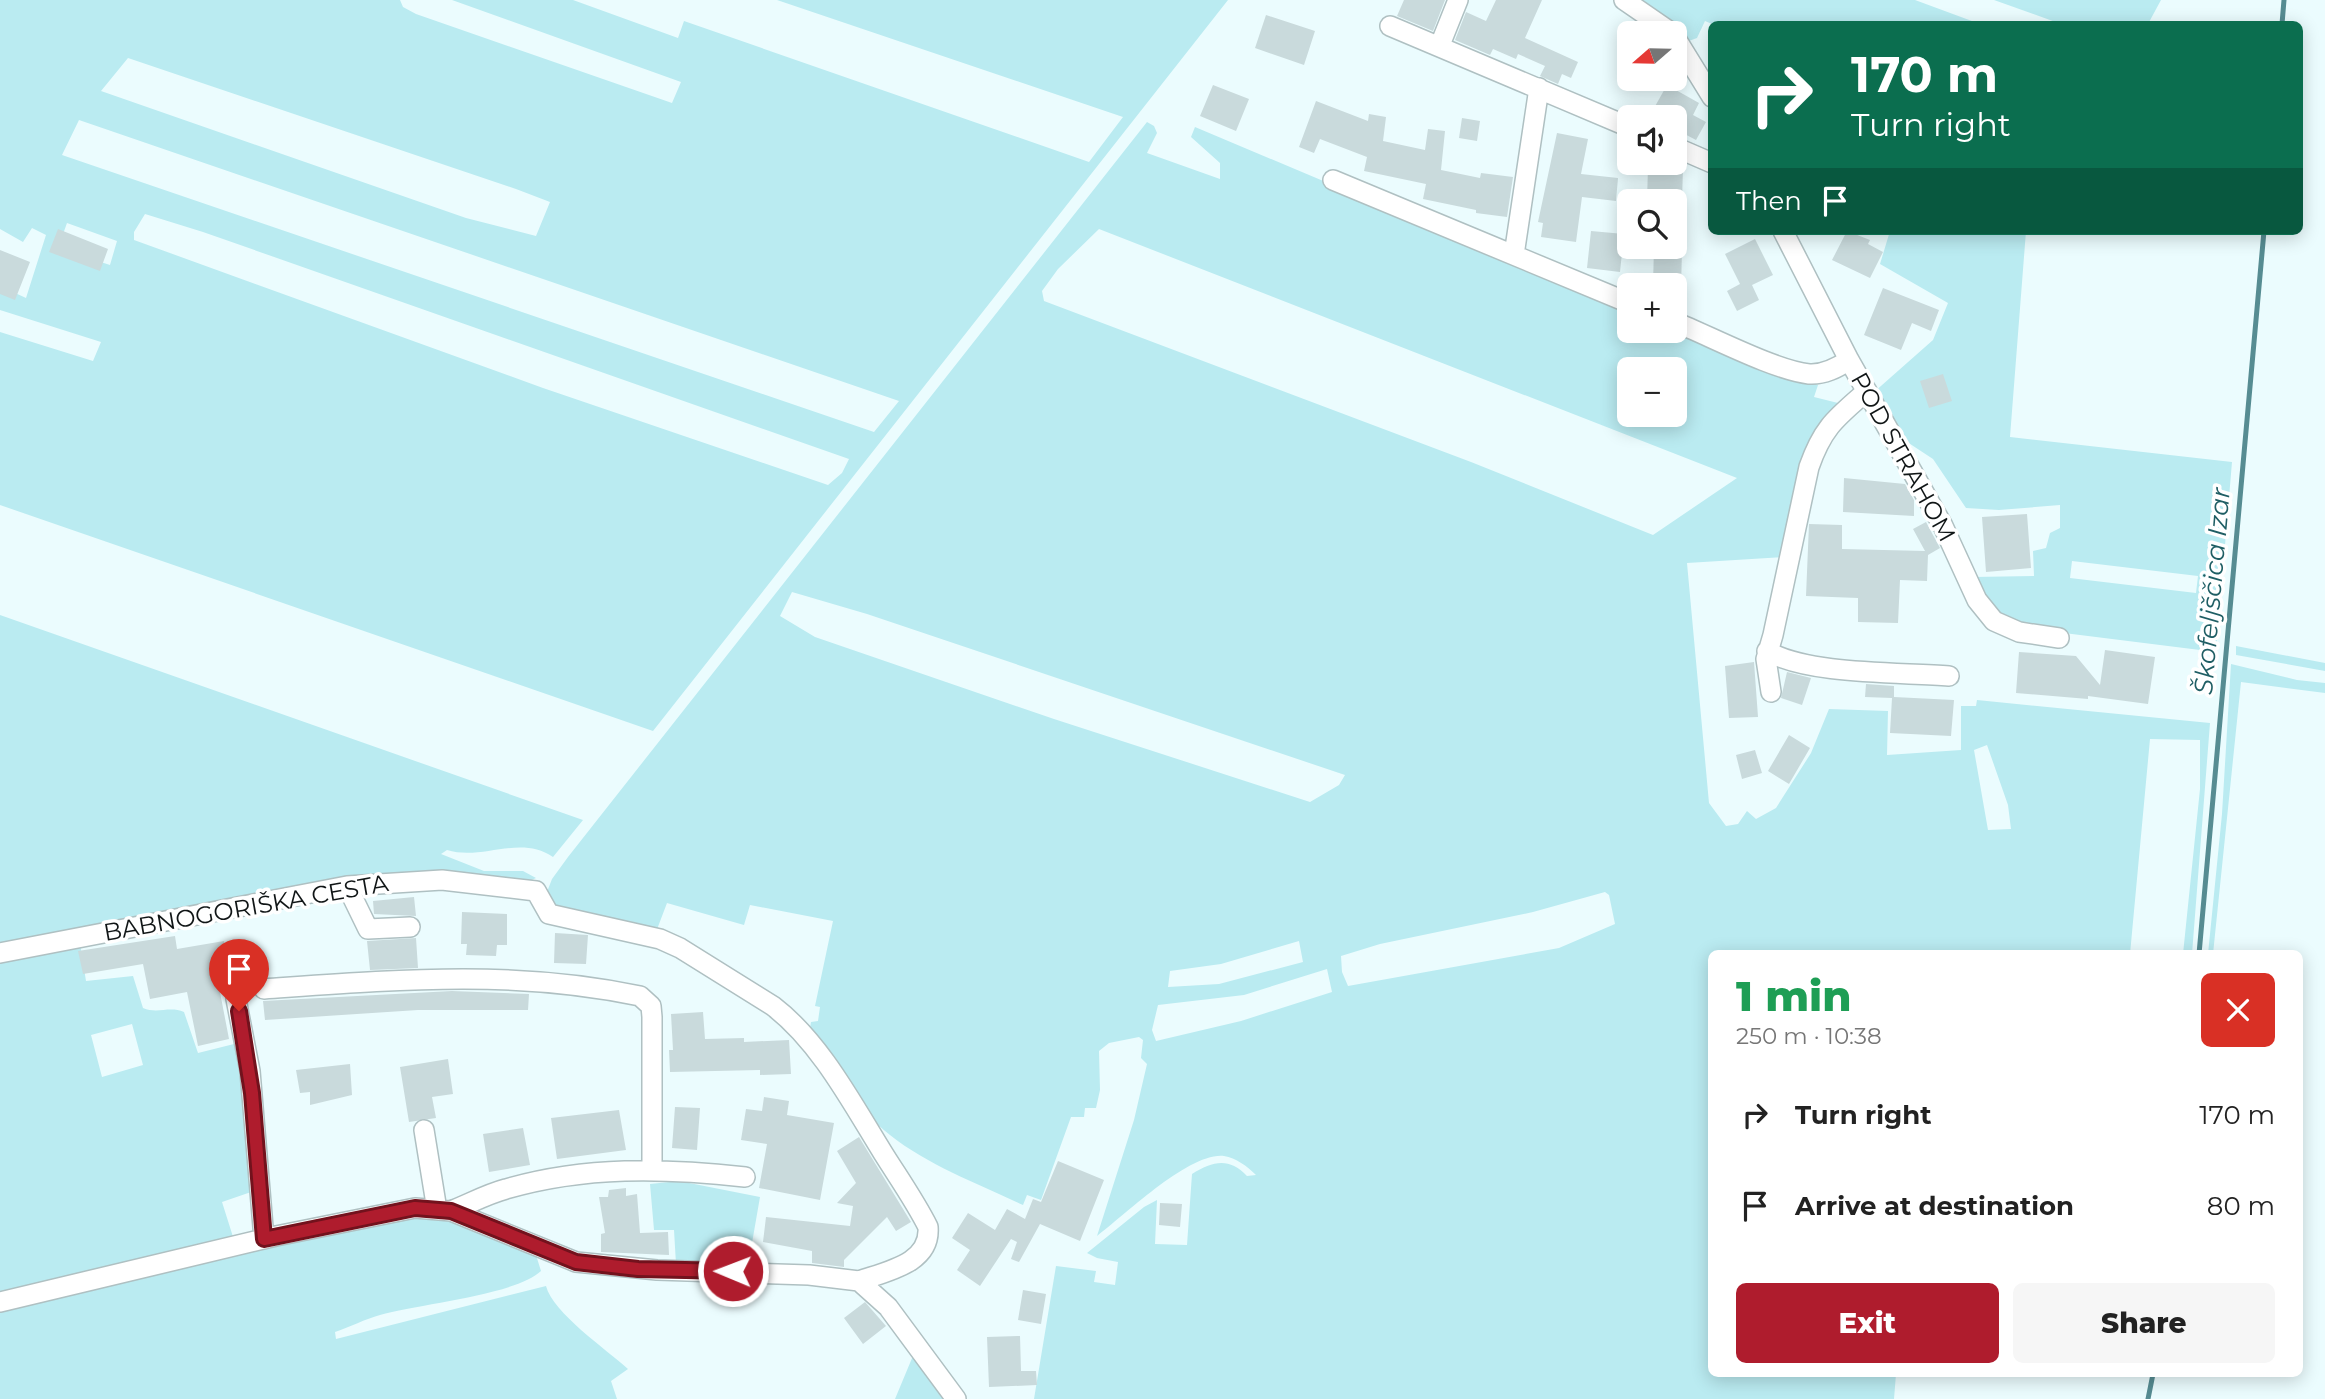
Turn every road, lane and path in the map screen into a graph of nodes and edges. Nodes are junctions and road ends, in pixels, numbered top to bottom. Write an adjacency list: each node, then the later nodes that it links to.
1 (1458, 0): 5 (street)
2 (1624, 0): 3 (street)
3 (1653, 21)
4 (1390, 26): 5 (street)
5 (1440, 45): 7 (street)
6 (1687, 57): 8 (street)
7 (1539, 88): 9 (street); 14 (street)
8 (1708, 91)
9 (1617, 122)
10 (1687, 152): 11 (street)
11 (1708, 161)
12 (1333, 180): 14 (street)
13 (1785, 235): 17 (street, POD STRAHOM)
14 (1514, 255): 15 (street)
15 (1617, 298)
16 (1687, 327): 17 (street)
17 (1849, 360): 18 (street, POD STRAHOM)
18 (1867, 391): 19 (street, POD STRAHOM); 20 (street)
19 (2059, 638)
20 (1767, 651): 21 (street); 22 (street)
21 (1949, 676)
22 (1771, 692)
23 (347, 886): 24 (street); 25 (street, BABNOGORIŠKA CESTA); 33 (street, BABNOGORIŠKA CESTA)
24 (410, 927)
25 (0, 953)
26 (264, 989): 29 (street)
27 (236, 999): 32 (street)
28 (424, 1130): 31 (street)
29 (652, 1169): 30 (street); 31 (street)
30 (745, 1177)
31 (444, 1210): 32 (street); 33 (street)
32 (264, 1239): 34 (street)
33 (859, 1281): 35 (street)
34 (0, 1303)
35 (956, 1399)

